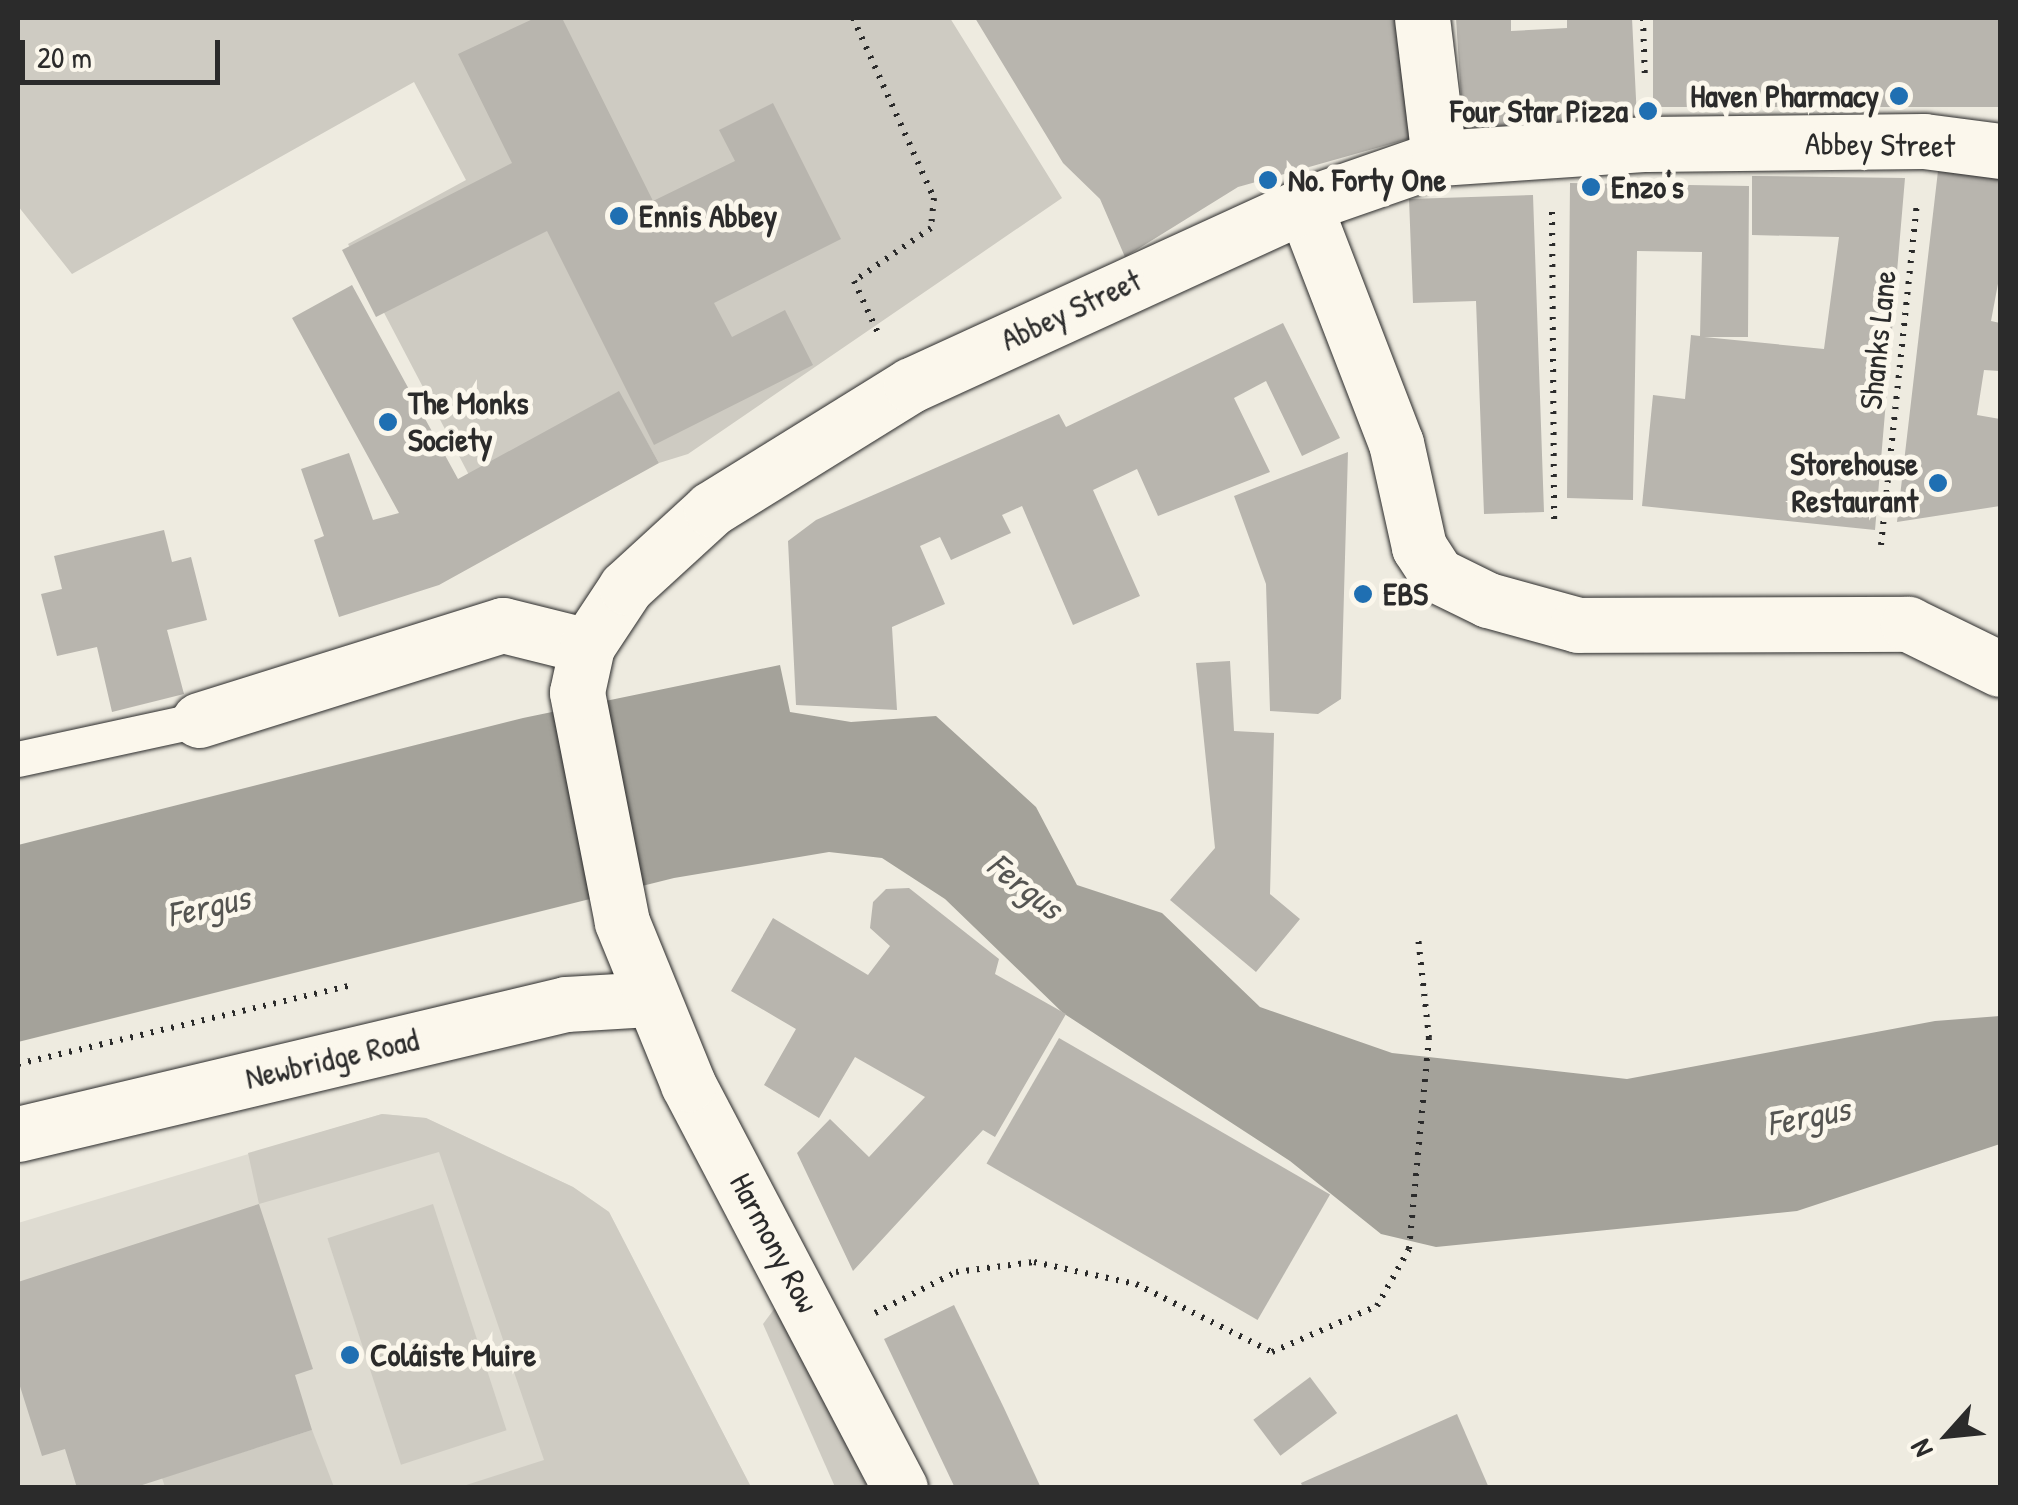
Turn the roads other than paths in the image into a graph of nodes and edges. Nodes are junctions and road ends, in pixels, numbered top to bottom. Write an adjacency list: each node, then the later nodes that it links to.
1 (1422, 18): 3 (main road)
2 (2000, 151): 3 (main road, Abbey Street)
3 (1440, 158): 4 (main road, Abbey Street)
4 (1304, 205): 5 (main road); 6 (main road, Abbey Street)
5 (2000, 668)
6 (582, 669): 7 (main road); 9 (main road)
7 (199, 720): 8 (lane)
8 (18, 759)
9 (649, 999): 10 (main road, Newbridge Road); 11 (main road, Harmony Row)
10 (18, 1134)
11 (900, 1488)

